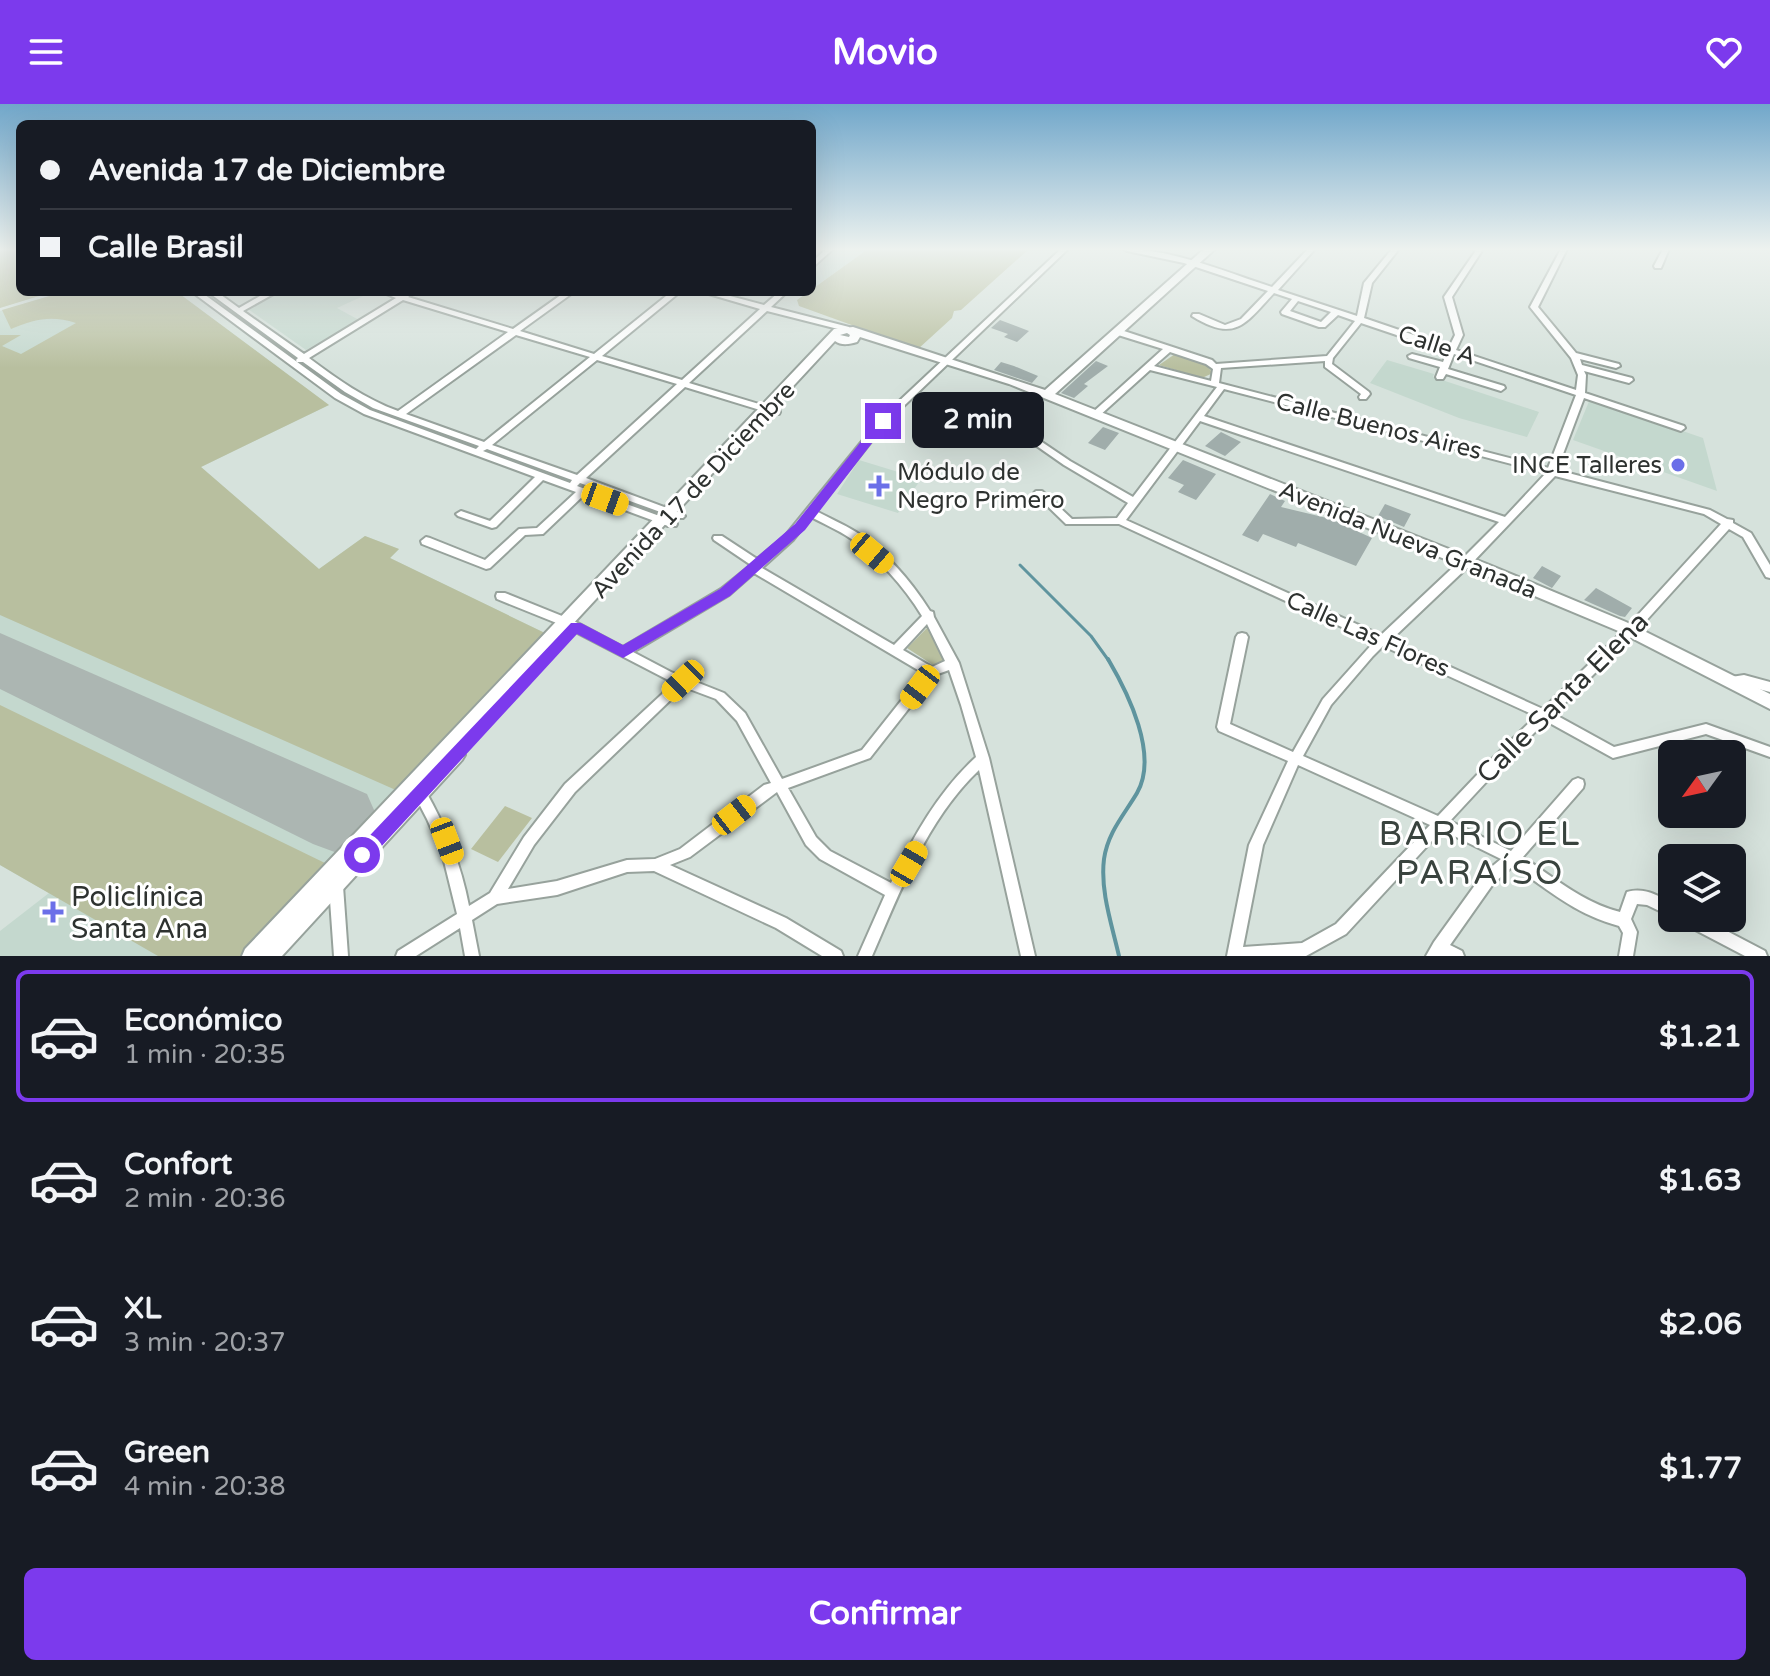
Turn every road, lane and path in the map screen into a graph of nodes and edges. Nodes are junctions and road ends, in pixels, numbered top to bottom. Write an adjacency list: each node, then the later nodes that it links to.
1 (1022, 289): 37 (street)
2 (1160, 289): 48 (street)
3 (1162, 289): 28 (street)
4 (1265, 289): 9 (street, Calle A)
5 (1274, 289): 9 (street)
6 (1367, 289): 25 (street)
7 (1453, 289): 31 (street)
8 (1543, 289): 32 (street)
9 (1272, 291): 20 (street, Calle A); 24 (street)
10 (202, 296): 36 (street)
11 (217, 296): 22 (street)
12 (266, 296): 22 (street)
13 (405, 296): 36 (street)
14 (410, 296): 27 (street)
15 (564, 296): 27 (street)
16 (671, 296): 34 (street)
17 (721, 296): 21 (street)
18 (780, 296): 21 (street)
19 (782, 296): 26 (street)
20 (1296, 299): 23 (street, Calle A); 23 (street)
21 (766, 308): 26 (street); 44 (street)
22 (238, 311): 36 (street)
23 (1336, 312): 25 (street, Calle A)
24 (1196, 316)
25 (1360, 319): 31 (street, Calle A); 35 (street)
26 (814, 321): 29 (street)
27 (515, 332): 34 (street); 51 (street)
28 (1118, 332): 30 (street); 48 (street)
29 (844, 336): 37 (street, Avenida Nueva Granada); 50 (street, Avenida 17 de Diciembre)
30 (1167, 350): 38 (street); 40 (street)
31 (1454, 350): 42 (street); 47 (street, Calle A)
32 (1572, 355): 39 (street); 41 (street)
33 (1412, 356): 42 (street)
34 (596, 357): 44 (street); 56 (street)
35 (1329, 358): 38 (street); 49 (street)
36 (298, 361): 51 (street); 56 (street)
37 (943, 362): 48 (street, Avenida Nueva Granada); 63 (street)
38 (1216, 366): 45 (street)
39 (1616, 366)
40 (1148, 367): 45 (street, Calle Buenos Aires); 52 (street)
41 (1579, 367): 43 (street); 47 (street)
42 (1443, 371): 46 (street)
43 (1629, 380)
44 (683, 384): 50 (street); 59 (street)
45 (1219, 386): 53 (street); 57 (street, Calle Buenos Aires)
46 (1501, 388)
47 (1581, 393): 54 (street, Calle A); 57 (street)
48 (1044, 394): 52 (street, Avenida Nueva Granada); 62 (street)
49 (1363, 397)
50 (773, 410): 65 (street, Avenida 17 de Diciembre)
51 (398, 415): 56 (street)
52 (1095, 415): 55 (street, Avenida Nueva Granada)
53 (1200, 418): 55 (street); 67 (street)
54 (1681, 428)
55 (1177, 448): 62 (street); 71 (street, Avenida Nueva Granada)
56 (481, 450): 58 (street); 59 (street)
57 (1550, 470): 67 (street); 68 (street, Calle Buenos Aires)
58 (541, 476): 59 (street); 64 (street)
59 (575, 483): 60 (street); 65 (street)
60 (583, 491): 65 (street); 70 (street)
61 (1039, 493): 66 (street)
62 (1134, 502): 66 (street)
63 (812, 513): 72 (street); 75 (street)
64 (461, 514)
65 (672, 518): 76 (street, Avenida 17 de Diciembre)
66 (1120, 521): 79 (street, Calle Las Flores)
67 (1507, 521): 71 (street)
68 (1729, 522): 73 (street, Calle Buenos Aires); 77 (street, Calle Santa Elena)
69 (718, 538): 72 (street)
70 (426, 541)
71 (1467, 561): 77 (street, Avenida Nueva Granada); 79 (street)
72 (757, 567): 80 (street); 81 (street)
73 (1770, 574)
74 (501, 596): 76 (street)
75 (929, 615): 80 (street); 82 (street)
76 (572, 625): 81 (street); 94 (street, Avenida 17 de Diciembre); 107 (street, Avenida 17 de Diciembre)
77 (1630, 631): 85 (street, Avenida Nueva Granada); 88 (street, Calle Santa Elena)
78 (1242, 637): 91 (street)
79 (1382, 641): 88 (street, Calle Las Flores); 91 (street)
80 (895, 651): 83 (street)
81 (623, 652): 84 (street)
82 (953, 663): 83 (street); 90 (street)
83 (931, 672): 93 (street)
84 (683, 681): 93 (street); 100 (street)
85 (1729, 681): 86 (street); 87 (street, Avenida Nueva Granada)
86 (1770, 687)
87 (1770, 702)
88 (1545, 715): 89 (street, Calle Las Flores); 95 (street, Calle Santa Elena)
89 (1770, 752)
90 (983, 758): 99 (street); 114 (street)
91 (1295, 759): 95 (street); 106 (street)
92 (1578, 784): 96 (street)
93 (778, 785): 97 (street); 99 (street)
94 (420, 794): 98 (street, Avenida 17 de Diciembre); 102 (street)
95 (1441, 822): 96 (street); 106 (street, Calle Santa Elena)
96 (1512, 858): 103 (street); 105 (street)
97 (655, 865): 100 (street); 112 (street)
98 (335, 884): 108 (street, Avenida 17 de Diciembre); 109 (street)
99 (893, 892): 113 (street)
100 (495, 898): 102 (street)
101 (1658, 903): 103 (street)
102 (465, 919): 110 (street); 111 (street)
103 (1624, 920): 116 (street)
104 (1714, 932): 117 (street)
105 (1436, 951): 115 (street)
106 (1234, 955)
107 (252, 956)
108 (268, 956)
109 (341, 956)
110 (403, 956)
111 (472, 956)
112 (836, 956)
113 (865, 956)
114 (1028, 956)
115 (1457, 956)
116 (1626, 956)
117 (1760, 956)

